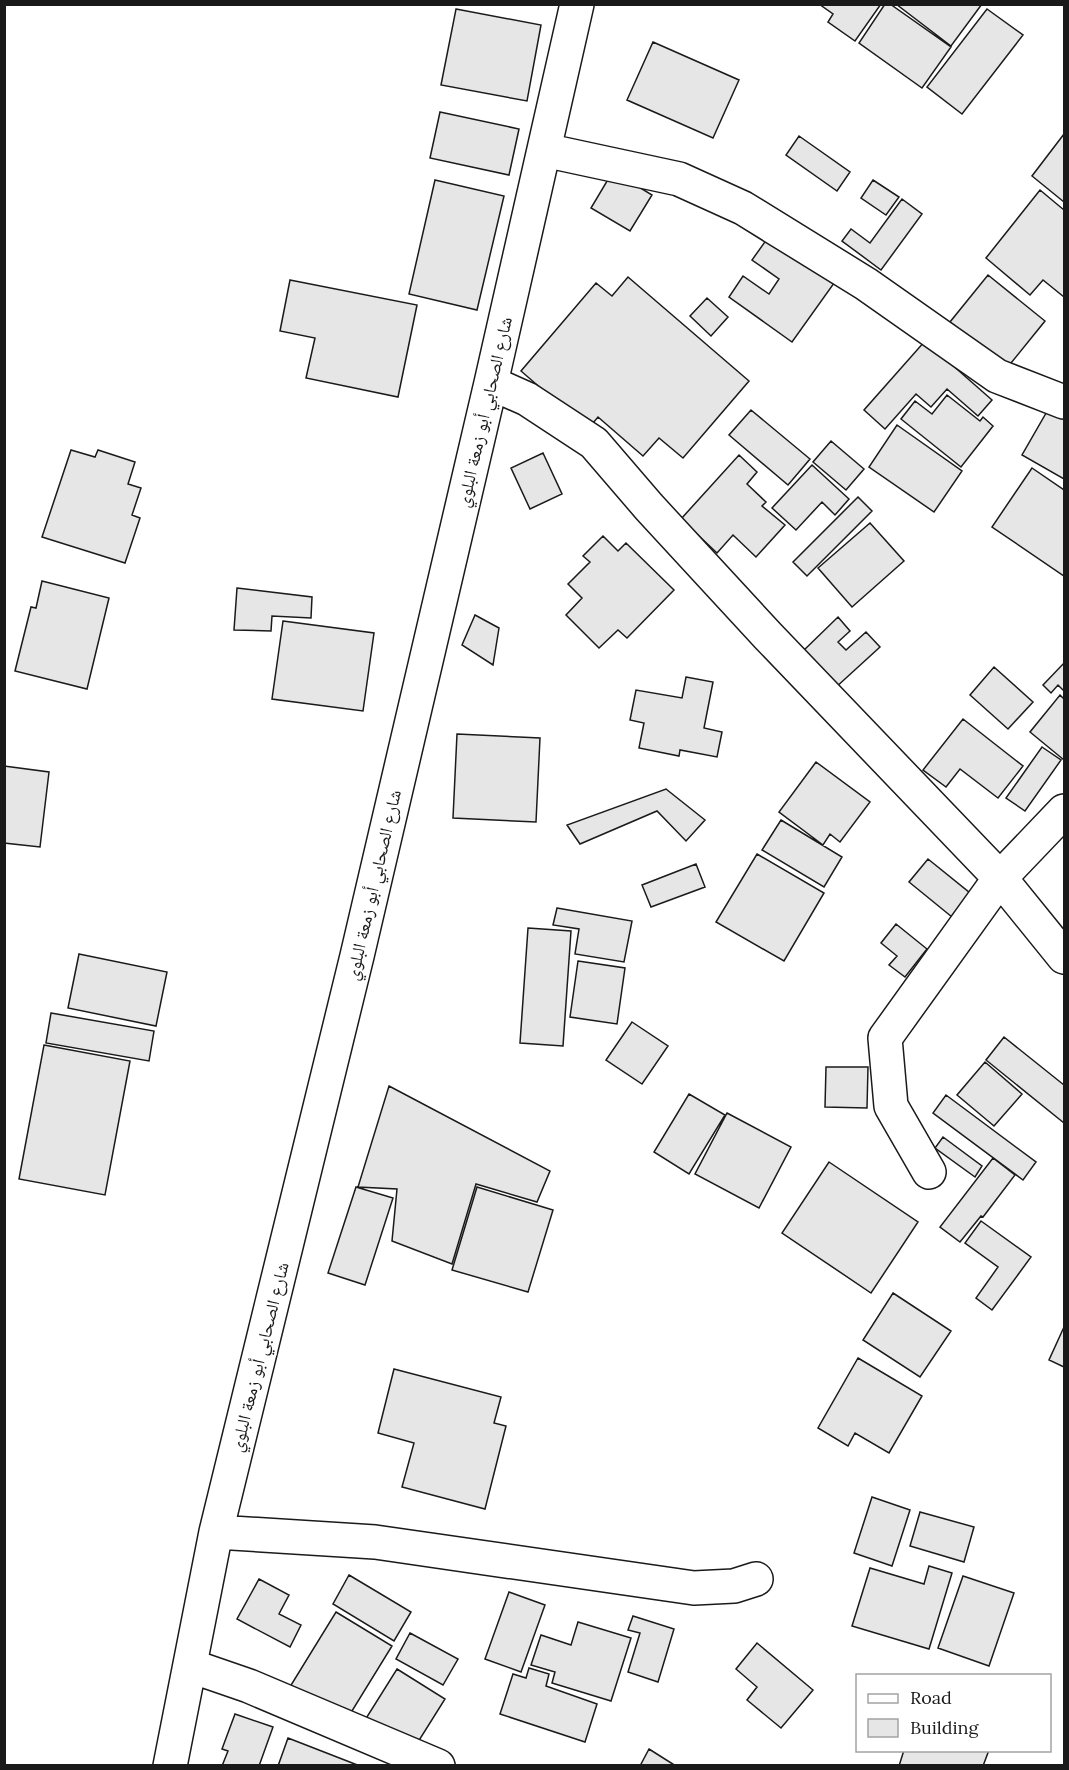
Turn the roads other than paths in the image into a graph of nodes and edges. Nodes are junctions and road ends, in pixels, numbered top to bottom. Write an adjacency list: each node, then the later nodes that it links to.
1 (577, 4): 2 (street, شارع الصحابي أبو زمعة البلوي)
2 (544, 150): 3 (street, شارع الصحابي أبو زمعة البلوي); 4 (street)
3 (491, 383): 6 (street); 9 (street, شارع الصحابي أبو زمعة البلوي)
4 (1065, 402)
5 (1065, 811): 6 (street)
6 (1000, 879): 7 (street); 8 (street)
7 (1065, 957)
8 (929, 1173)
9 (216, 1532): 10 (street); 11 (street, شارع الصحابي أبو زمعة البلوي)
10 (756, 1579)
11 (191, 1666): 12 (street, شارع الصحابي أبو زمعة البلوي); 13 (street)
12 (170, 1766)
13 (438, 1766)

